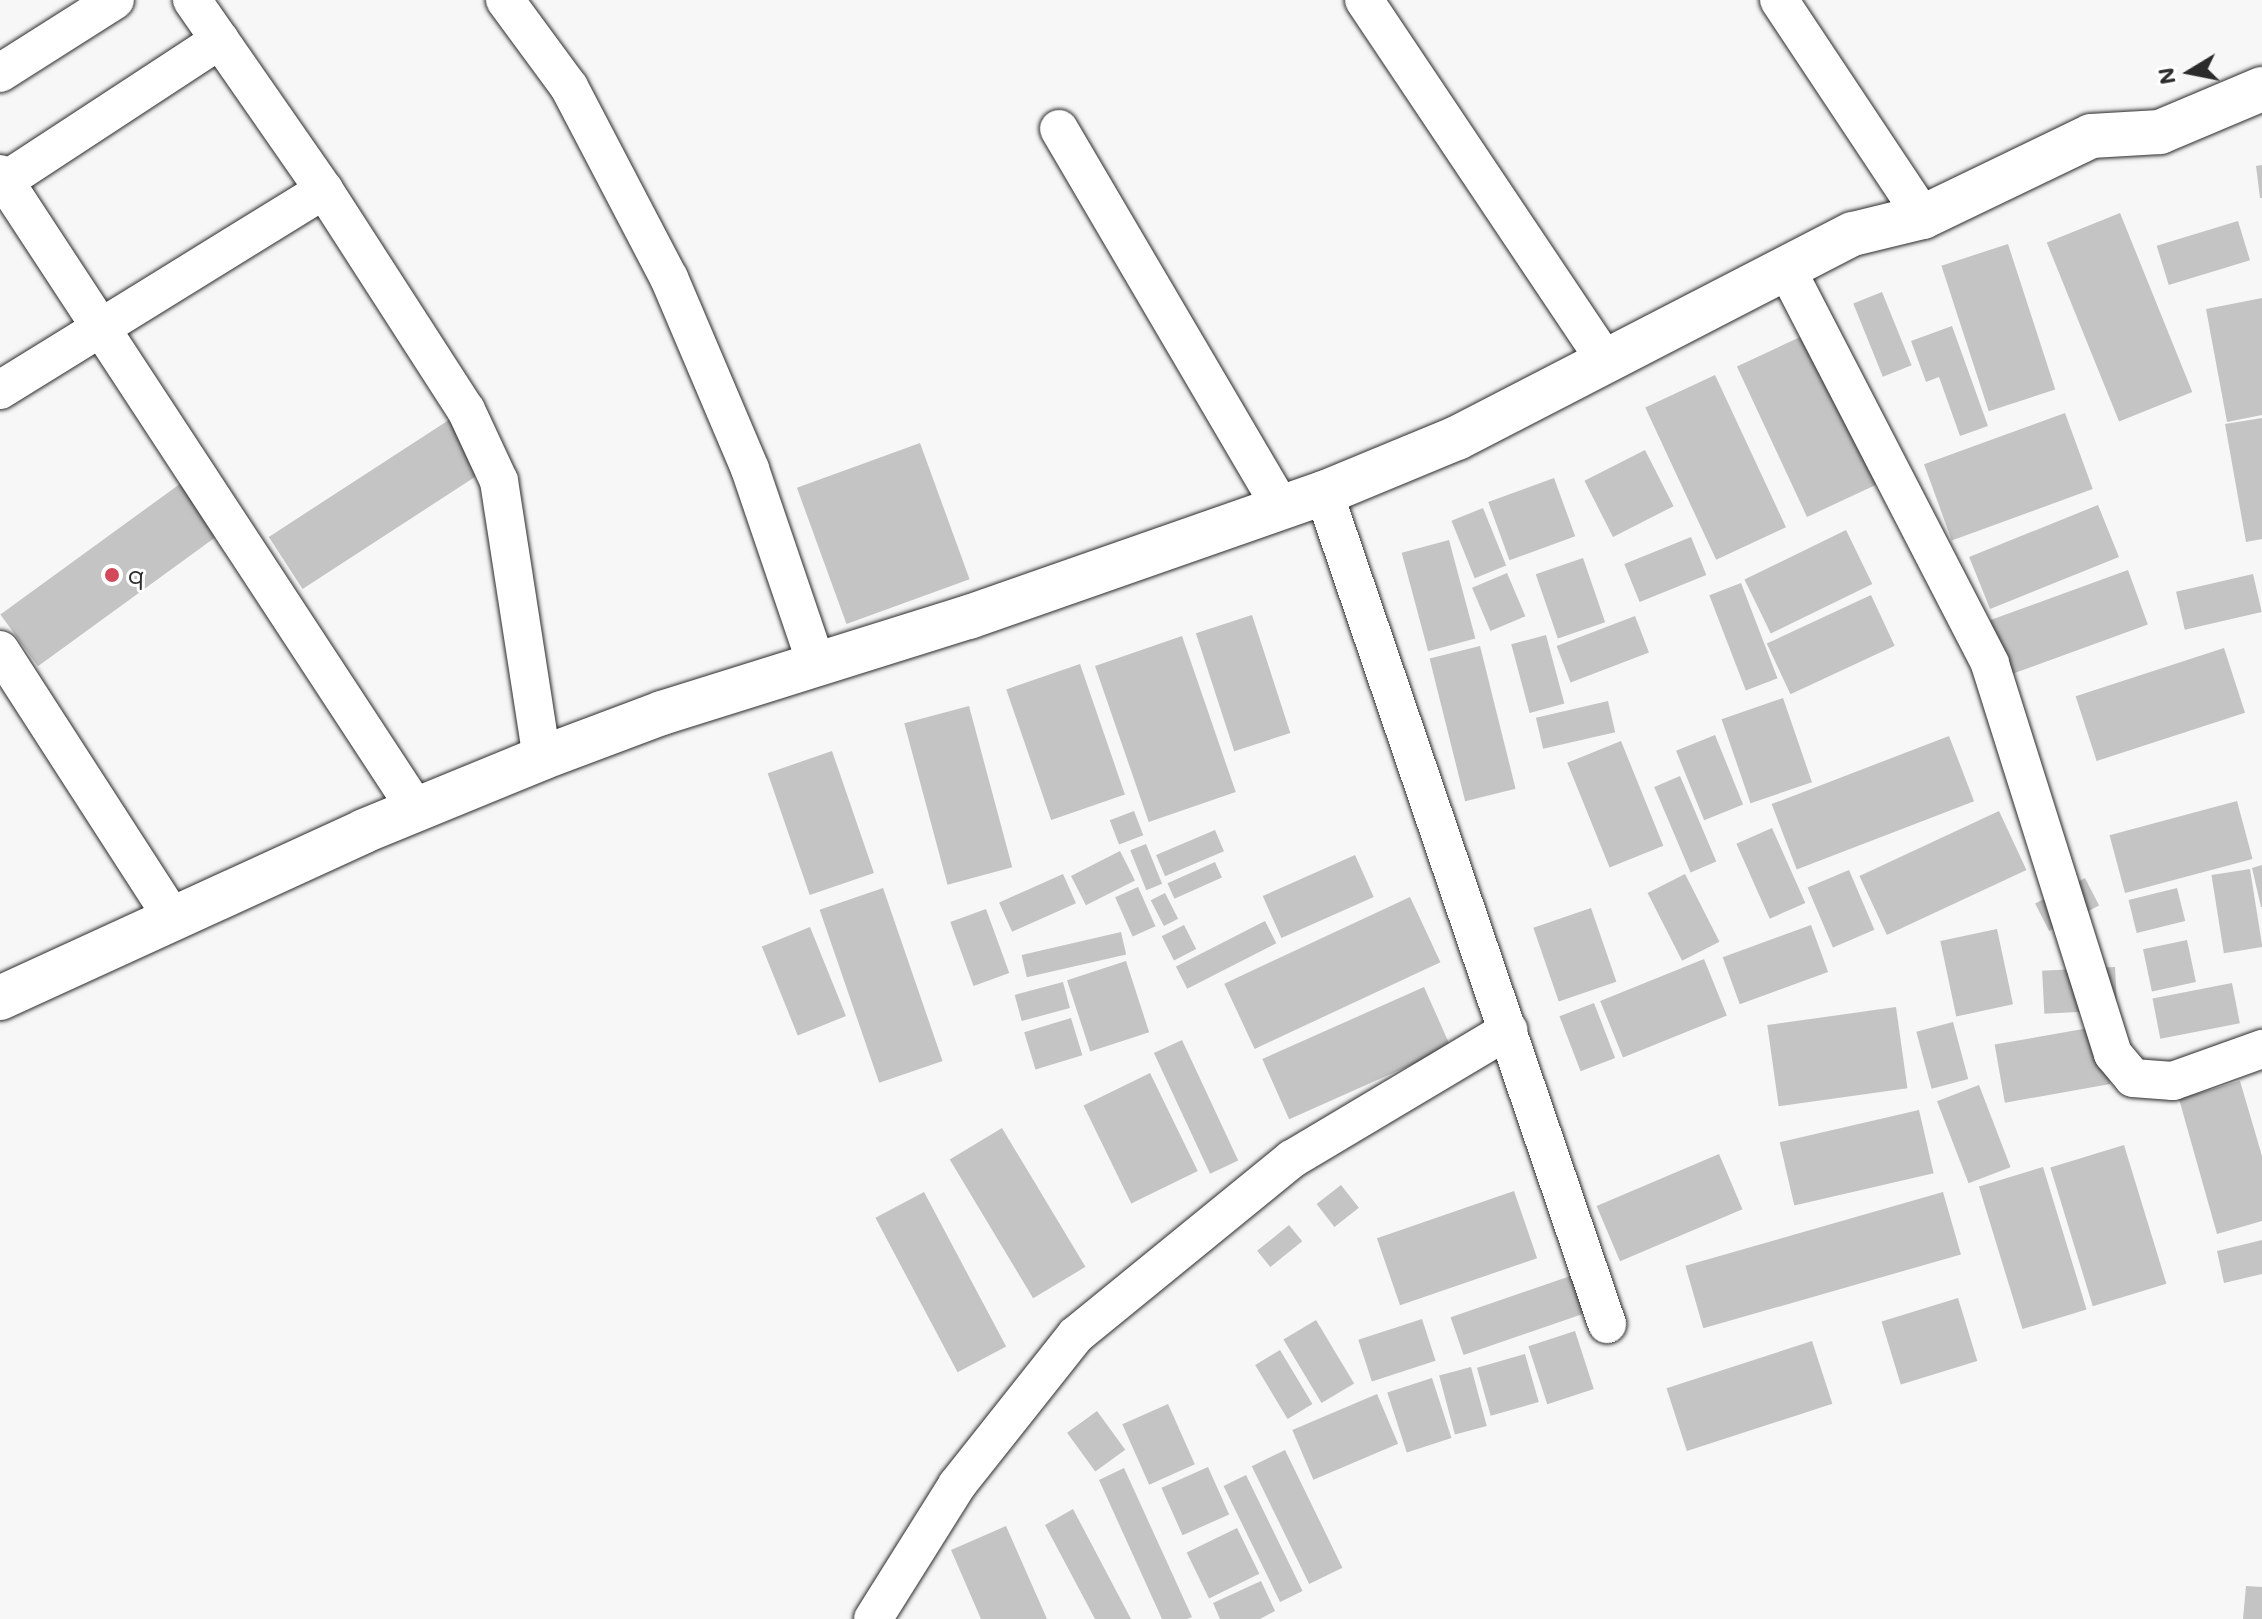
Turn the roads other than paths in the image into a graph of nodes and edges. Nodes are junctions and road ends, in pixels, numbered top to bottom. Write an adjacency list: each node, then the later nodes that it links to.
1 (115, 0): 7 (street)
2 (192, 0): 6 (street)
3 (505, 0): 20 (street)
4 (1364, 0): 15 (street)
5 (1779, 0): 12 (street)
6 (220, 40): 10 (street); 11 (street)
7 (0, 73)
8 (2262, 89): 12 (main road)
9 (1059, 129): 18 (street)
10 (2, 180): 14 (street)
11 (324, 190): 14 (street); 21 (street)
12 (1923, 217): 13 (main road)
13 (1786, 268): 15 (main road); 26 (street)
14 (98, 327): 16 (street); 22 (street)
15 (1604, 359): 17 (main road)
16 (0, 390)
17 (1324, 493): 18 (main road); 25 (street)
18 (1281, 507): 20 (main road)
19 (0, 650): 23 (street)
20 (816, 663): 21 (main road)
21 (542, 758): 22 (main road)
22 (416, 809): 23 (main road)
23 (174, 920): 24 (main road)
24 (0, 998)
25 (1508, 1030): 27 (street); 28 (street)
26 (2262, 1049)
27 (1607, 1324)
28 (873, 1619)

